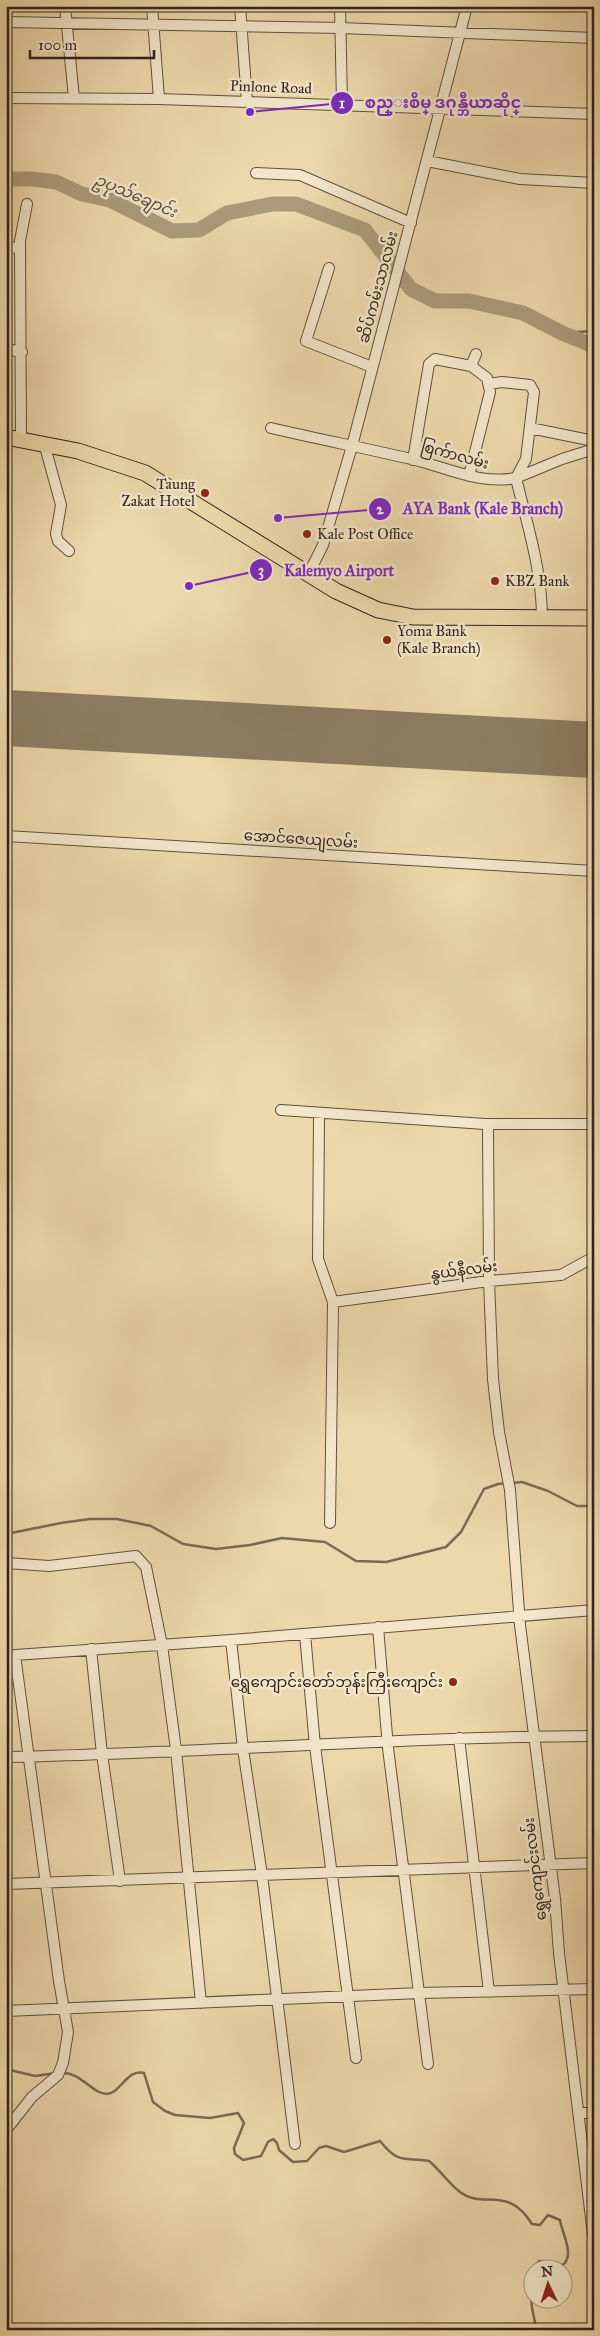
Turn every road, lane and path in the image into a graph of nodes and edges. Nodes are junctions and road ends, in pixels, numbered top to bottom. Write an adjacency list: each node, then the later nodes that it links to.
1 (65, 6): 7 (street)
2 (152, 6): 8 (street)
3 (240, 6): 9 (street)
4 (340, 6): 10 (street)
5 (466, 6): 11 (street, ဆိပ်ကမ်းသာလမ်း)
6 (6, 22): 7 (street)
7 (67, 24): 8 (street); 15 (street)
8 (154, 25): 9 (street); 16 (street)
9 (242, 27): 10 (street); 17 (street)
10 (341, 28): 11 (street); 18 (street)
11 (460, 34): 12 (street); 19 (street, ဆိပ်ကမ်းသာလမ်း)
12 (594, 38)
13 (594, 79): 20 (street)
14 (6, 98): 15 (street, Pinlone Road)
15 (74, 98): 16 (street, Pinlone Road)
16 (159, 98): 17 (street, Pinlone Road)
17 (247, 101): 18 (street, Pinlone Road)
18 (342, 104): 19 (street, Pinlone Road)
19 (440, 108): 20 (street, Pinlone Road); 22 (street, ဆိပ်ကမ်းသာလမ်း)
20 (593, 114): 21 (street)
21 (594, 152)
22 (427, 162): 24 (street); 26 (street, ဆိပ်ကမ်းသာလမ်း)
23 (256, 173): 26 (street)
24 (594, 183)
25 (27, 204): 28 (street)
26 (411, 223): 34 (street, ဆိပ်ကမ်းသာလမ်း)
27 (6, 248): 28 (street)
28 (20, 248): 31 (street)
29 (329, 268): 34 (street)
30 (6, 349): 31 (street)
31 (22, 352): 38 (street)
32 (476, 354): 33 (street)
33 (471, 366): 35 (street); 43 (street)
34 (372, 367): 41 (street, ဆိပ်ကမ်းသာလမ်း)
35 (490, 384): 37 (street); 44 (street)
36 (271, 428): 41 (street, စြက်ာလမ်း)
37 (530, 428): 39 (street); 45 (street)
38 (14, 438): 40 (highway)
39 (594, 441)
40 (44, 443): 46 (street); 47 (highway)
41 (352, 446): 43 (street, စြက်ာလမ်း); 47 (street, ဆိပ်ကမ်းသာလမ်း)
42 (594, 449): 45 (street, စြက်ာလမ်း)
43 (413, 460): 44 (street, စြက်ာလမ်း)
44 (469, 476): 45 (street, စြက်ာလမ်း)
45 (516, 478): 48 (street)
46 (69, 551)
47 (309, 573): 48 (highway)
48 (542, 618): 49 (highway)
49 (594, 618)
50 (6, 836): 51 (street, အောင်ဇေယျလမ်း)
51 (594, 871)
52 (281, 1110): 53 (street)
53 (319, 1113): 54 (street); 58 (street)
54 (488, 1124): 55 (street); 57 (street, ရွှေကျောင်းလမ်း)
55 (594, 1124)
56 (594, 1257): 57 (street, နွယ်နီလမ်း)
57 (488, 1281): 58 (street, နွယ်နီလမ်း); 62 (street, ရွှေကျောင်းလမ်း)
58 (333, 1302): 59 (street)
59 (330, 1523)
60 (6, 1563): 66 (street)
61 (593, 1613): 62 (street)
62 (519, 1616): 63 (street); 69 (street, ရွှေကျောင်းလမ်း)
63 (378, 1627): 64 (street); 72 (street)
64 (305, 1634): 65 (street); 73 (street)
65 (231, 1640): 66 (street); 74 (street)
66 (162, 1645): 67 (street); 75 (street)
67 (90, 1649): 68 (street); 76 (street)
68 (10, 1655): 78 (street)
69 (534, 1736): 70 (street); 71 (street); 80 (street, ရွှေကျောင်းလမ်း)
70 (594, 1736)
71 (459, 1738): 72 (street); 81 (street)
72 (388, 1742): 73 (street); 82 (street)
73 (315, 1746): 74 (street); 83 (street)
74 (243, 1749): 75 (street); 84 (street)
75 (176, 1750): 76 (street); 85 (street)
76 (102, 1754): 78 (street); 86 (street)
77 (6, 1757): 78 (street)
78 (28, 1757): 87 (street)
79 (594, 1863): 80 (street)
80 (550, 1864): 81 (street); 90 (street, ရွှေကျောင်းလမ်း)
81 (476, 1867): 82 (street); 91 (street)
82 (403, 1869): 83 (street); 92 (street)
83 (333, 1873): 84 (street); 93 (street)
84 (262, 1875): 85 (street); 94 (street)
85 (188, 1878): 86 (street); 95 (street)
86 (120, 1881): 87 (street)
87 (46, 1883): 88 (street); 96 (street)
88 (6, 1884)
89 (594, 1989): 90 (street)
90 (563, 1990): 91 (street); 100 (street, ရွှေကျောင်းလမ်း)
91 (489, 1992): 92 (street)
92 (420, 1993): 93 (street); 99 (street)
93 (348, 1996): 94 (street); 98 (street)
94 (277, 1999): 95 (street); 103 (street)
95 (201, 2003): 96 (street)
96 (65, 2008): 97 (street); 102 (street)
97 (6, 2011)
98 (356, 2058)
99 (428, 2064)
100 (578, 2113): 101 (street); 104 (street, ရွှေကျောင်းလမ်း)
101 (594, 2113)
102 (6, 2130)
103 (295, 2144)
104 (594, 2243)

